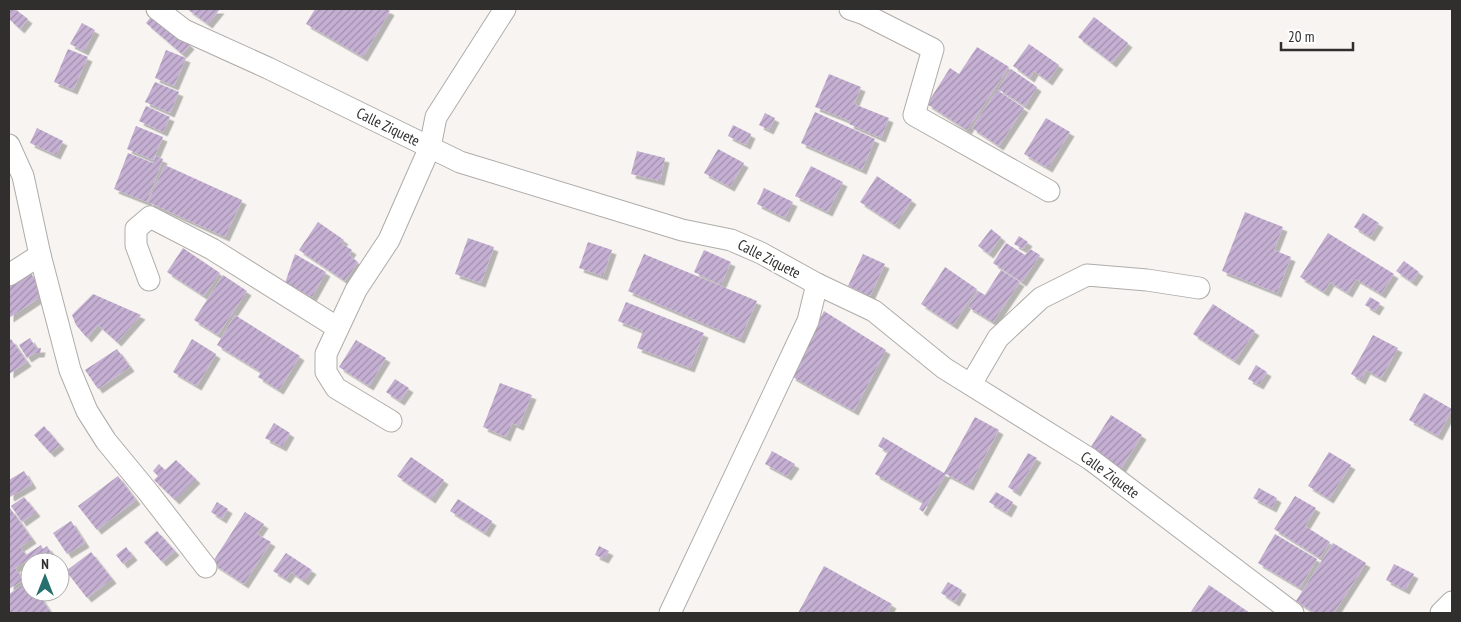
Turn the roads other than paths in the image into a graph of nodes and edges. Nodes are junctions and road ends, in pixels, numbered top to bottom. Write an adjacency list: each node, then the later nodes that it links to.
1 (157, 9): 5 (street, Calle Ziquete)
2 (505, 9): 5 (street)
3 (850, 9): 6 (street)
4 (9, 145): 7 (street)
5 (430, 147): 10 (street, Calle Ziquete); 12 (street)
6 (1049, 191)
7 (40, 255): 8 (street); 15 (street)
8 (9, 275)
9 (149, 280): 12 (street)
10 (817, 284): 13 (street, Calle Ziquete); 18 (street)
11 (1199, 288): 13 (street)
12 (338, 328): 14 (street)
13 (971, 384): 17 (street, Calle Ziquete)
14 (391, 421)
15 (206, 567)
16 (1452, 602): 19 (street)
17 (1285, 611)
18 (670, 613)
19 (1441, 613)

